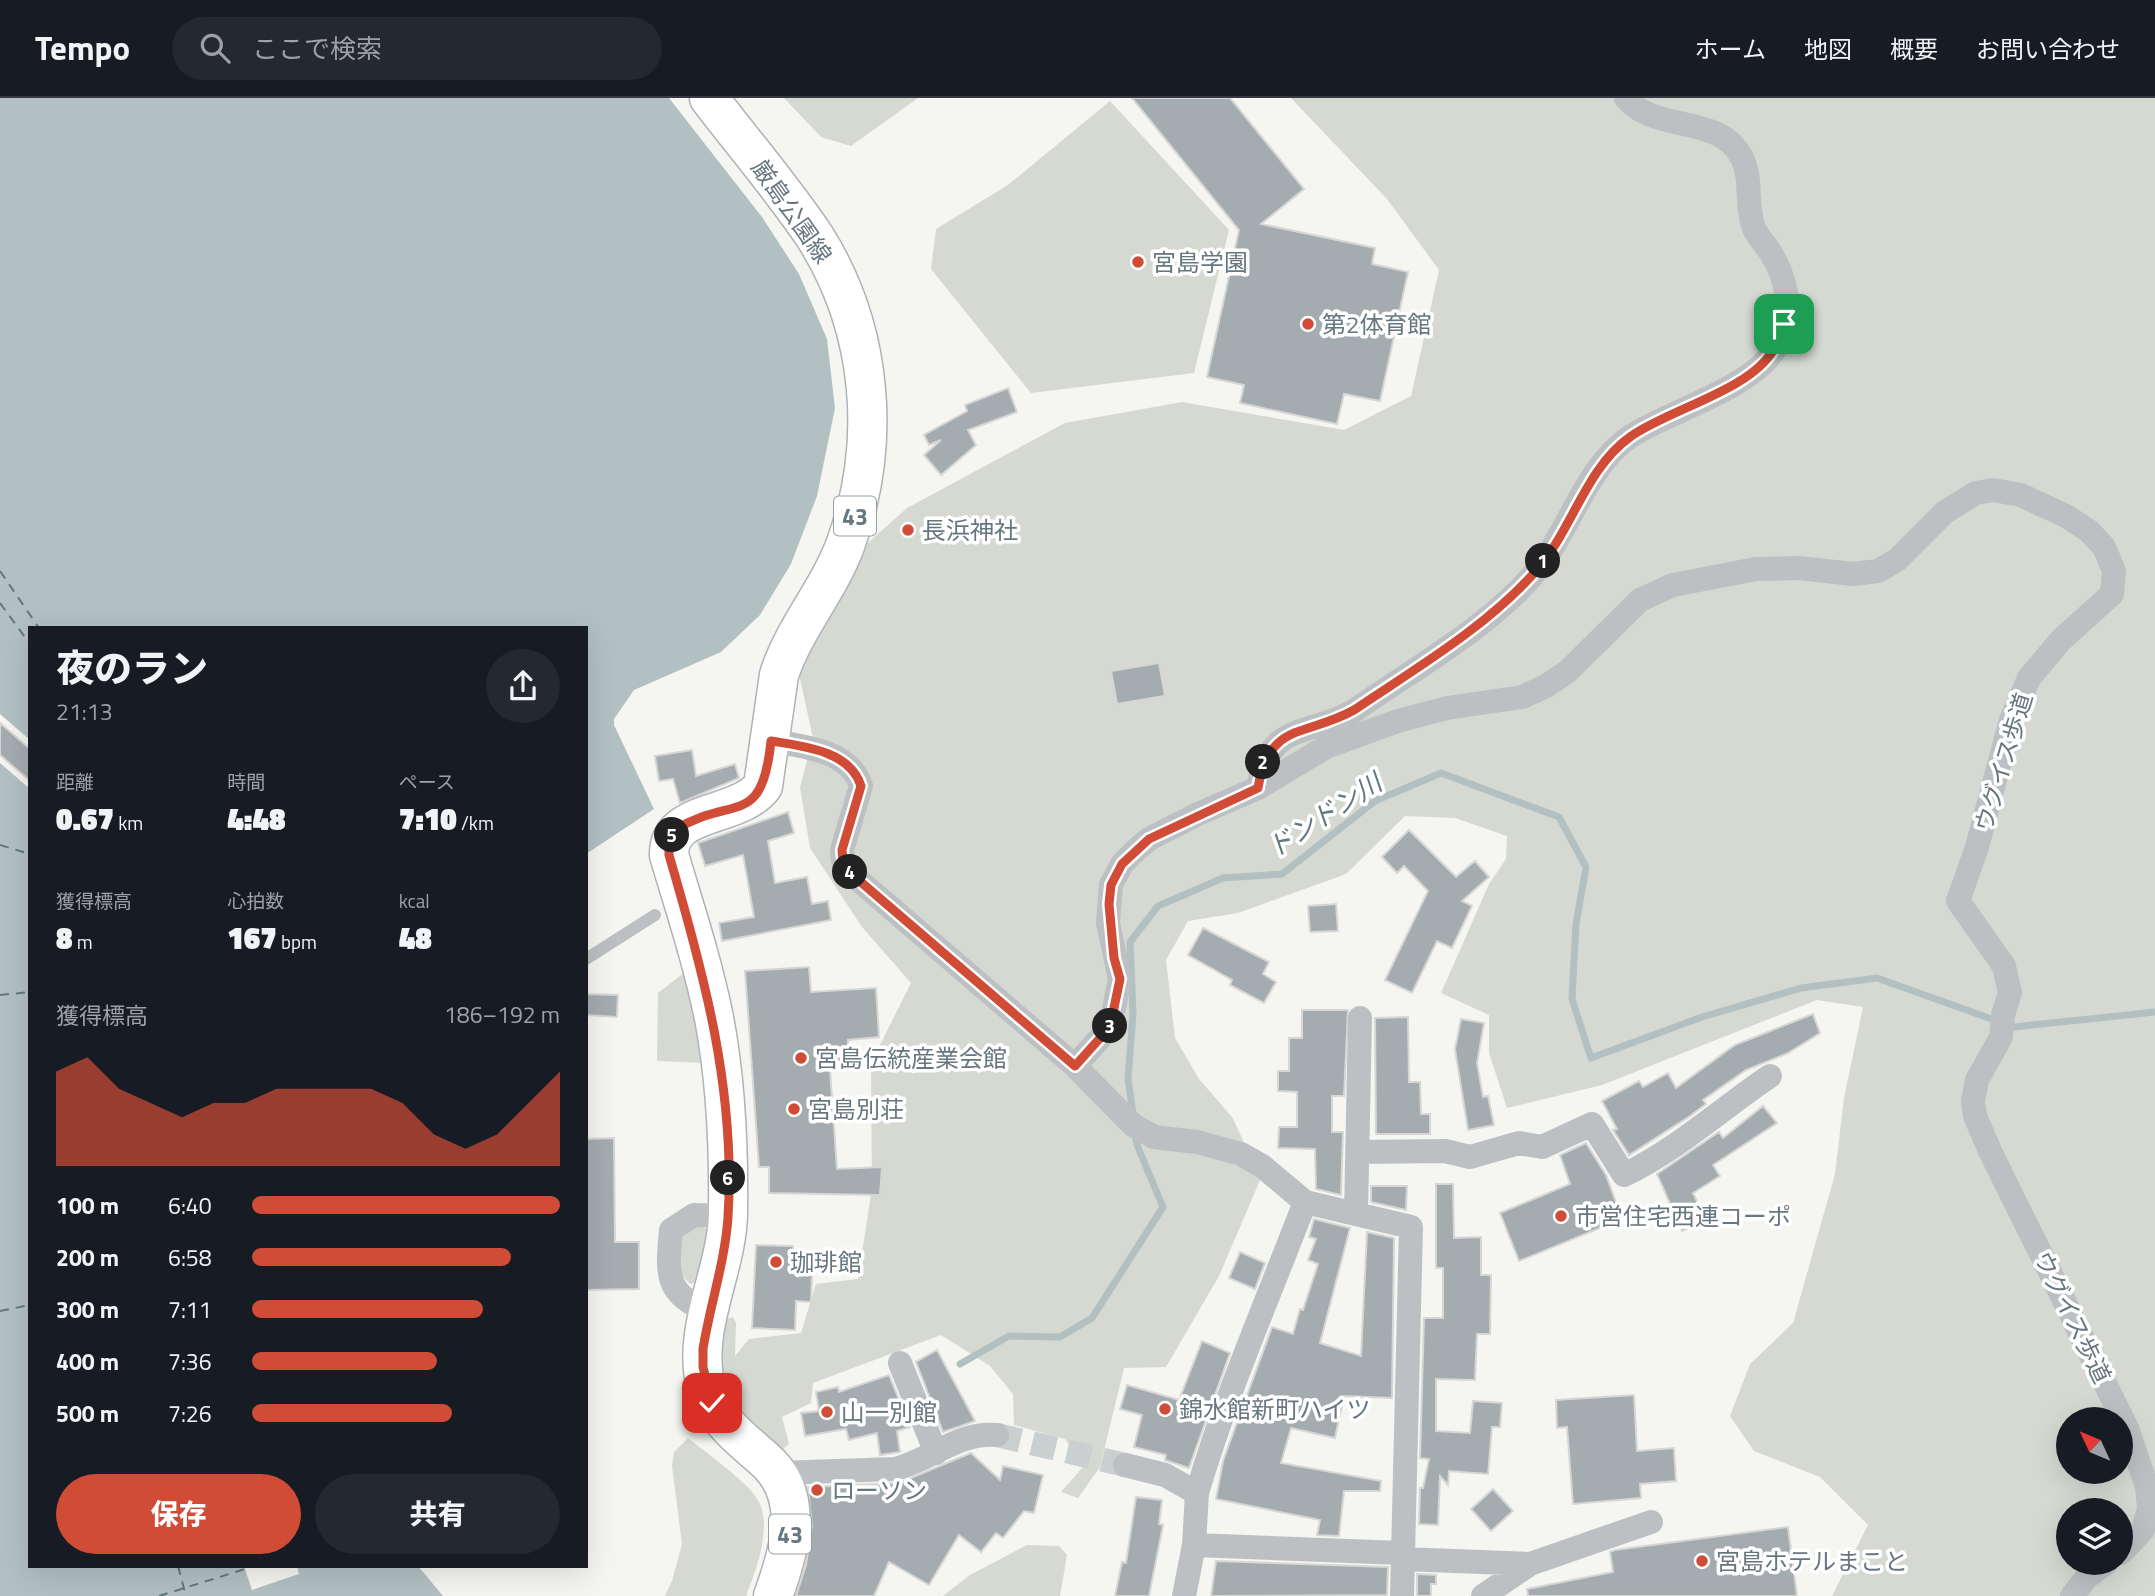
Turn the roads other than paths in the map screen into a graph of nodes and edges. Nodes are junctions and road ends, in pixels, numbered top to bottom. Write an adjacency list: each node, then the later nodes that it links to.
1 (709, 98): 3 (main road, 厳島公園線 / 43)
2 (1626, 98): 4 (street)
3 (771, 741): 8 (street); 13 (main road, 厳島公園線 / 43)
4 (1258, 788): 8 (street, ウグイス歩道); 22 (street, ウグイス歩道)
5 (655, 915): 6 (lane)
6 (588, 959)
7 (1360, 1018): 10 (street)
8 (1075, 1066): 11 (street)
9 (1770, 1076): 10 (street)
10 (1359, 1152): 12 (street)
11 (1305, 1202): 12 (street); 20 (street)
12 (1356, 1214): 24 (street)
13 (728, 1216): 14 (main road, 厳島公園線 / 43); 14 (street)
14 (710, 1312): 19 (main road, 厳島公園線 / 43)
15 (900, 1363): 17 (street)
16 (997, 1435): 17 (street)
17 (936, 1453): 19 (street)
18 (1125, 1465): 20 (street)
19 (778, 1473): 28 (main road, 厳島公園線 / 43)
20 (1197, 1493): 23 (street)
21 (1651, 1522): 25 (street)
22 (2133, 1540)
23 (1194, 1545): 24 (street); 29 (street)
24 (1401, 1556): 25 (street); 30 (street)
25 (1530, 1564): 27 (street)
26 (2090, 1575): 32 (street)
27 (1511, 1587): 31 (street)
28 (773, 1596)
29 (1184, 1596)
30 (1402, 1596)
31 (1483, 1596)
32 (2072, 1596)

